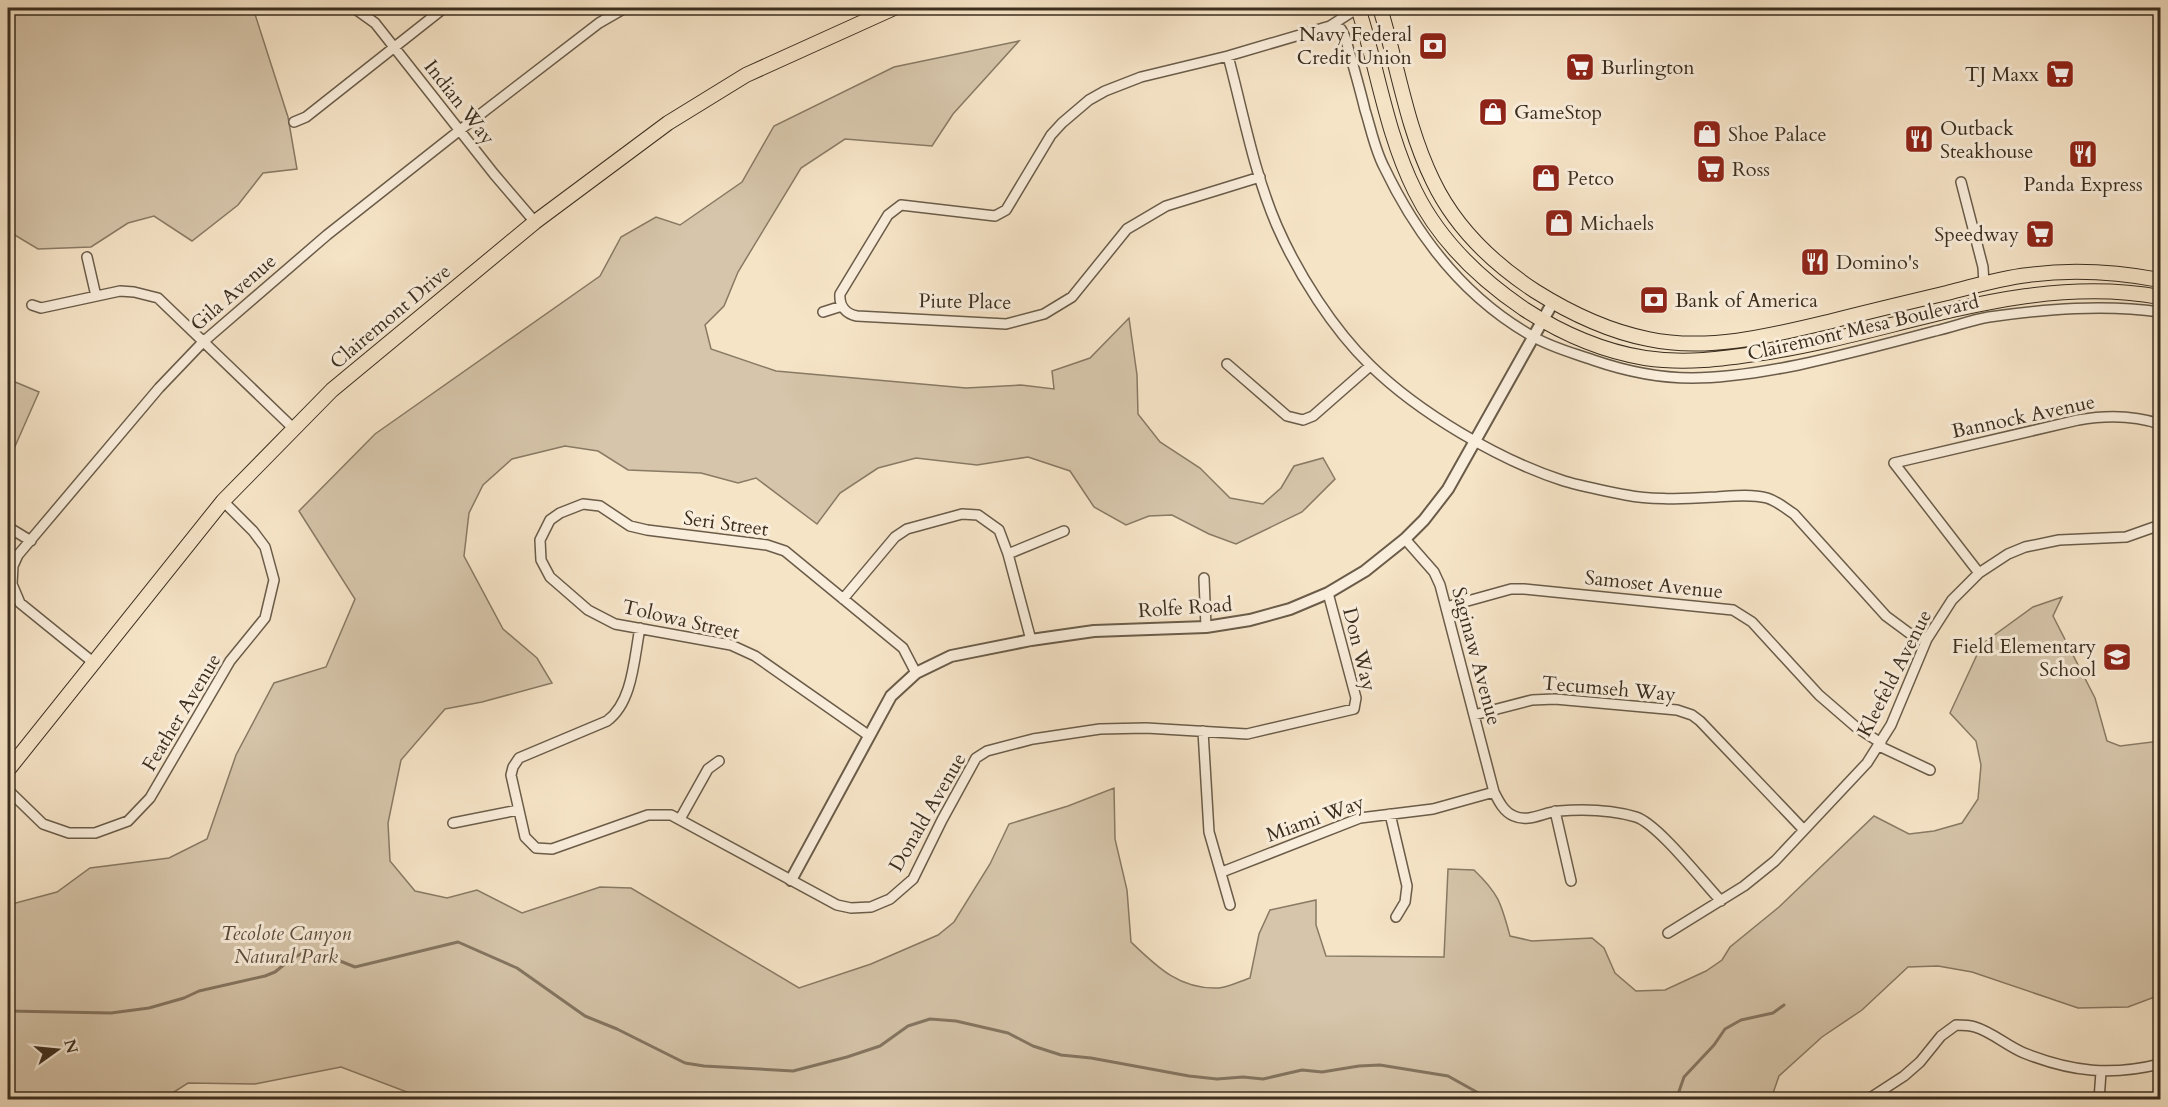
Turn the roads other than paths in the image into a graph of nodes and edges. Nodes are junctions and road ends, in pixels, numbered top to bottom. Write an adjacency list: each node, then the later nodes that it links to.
1 (354, 8): 9 (street, Indian Way)
2 (444, 8): 9 (street)
3 (625, 8): 12 (street, Gila Avenue)
4 (894, 8): 7 (main road, Clairemont Drive)
5 (1358, 8): 8 (street); 27 (main road, Clairemont Mesa Boulevard)
6 (1380, 8): 21 (main road, Clairemont Mesa Boulevard)
7 (874, 11): 15 (main road, Clairemont Drive)
8 (1330, 26): 10 (street); 28 (street, Clairemont Mesa Boulevard)
9 (394, 47): 11 (street); 12 (street, Indian Way)
10 (1228, 56): 13 (street); 23 (street)
11 (294, 122)
12 (460, 130): 15 (street, Indian Way); 29 (street, Gila Avenue)
13 (1260, 177): 23 (street, Piute Place); 31 (street)
14 (1961, 182): 18 (street)
15 (535, 222): 33 (main road, Clairemont Drive)
16 (87, 257): 19 (street)
17 (2160, 280): 18 (main road, Clairemont Mesa Boulevard)
18 (1984, 284): 21 (main road, Clairemont Mesa Boulevard); 24 (main road)
19 (96, 296): 22 (street); 29 (street)
20 (2160, 297): 24 (main road, Clairemont Mesa Boulevard)
21 (1552, 302): 27 (street, Rolfe Road)
22 (32, 305)
23 (842, 306): 25 (street)
24 (1961, 309): 27 (main road, Clairemont Mesa Boulevard)
25 (823, 312)
26 (2160, 312): 28 (street, Clairemont Mesa Boulevard)
27 (1543, 321): 28 (street, Rolfe Road)
28 (1534, 337): 34 (street, Rolfe Road)
29 (203, 342): 33 (street); 41 (street, Gila Avenue)
30 (1227, 364): 31 (street)
31 (1370, 366): 34 (street)
32 (2160, 424): 43 (street, Bannock Avenue)
33 (293, 428): 35 (main road, Clairemont Drive)
34 (1475, 440): 39 (street, Rolfe Road); 50 (street)
35 (223, 501): 52 (main road, Clairemont Drive); 62 (street, Feather Avenue)
36 (2160, 525): 43 (street, Kleefeld Avenue)
37 (8, 527): 41 (street)
38 (1064, 531): 42 (street)
39 (1405, 539): 45 (street, Rolfe Road); 47 (street, Saginaw Avenue)
40 (540, 540): 46 (street, Seri Street); 49 (street, Tolowa Street)
41 (31, 541): 52 (street, Gila Avenue)
42 (1008, 554): 46 (street); 51 (street)
43 (1979, 573): 50 (street, Kleefeld Avenue)
44 (1204, 578): 48 (street)
45 (1328, 593): 48 (street, Rolfe Road); 54 (street, Don Way)
46 (843, 598): 53 (street, Seri Street)
47 (1446, 607): 55 (street, Saginaw Avenue); 58 (street, Samoset Avenue)
48 (1206, 627): 51 (street, Rolfe Road)
49 (640, 628): 57 (street, Tolowa Street); 64 (street, Donald Avenue)
50 (1928, 639): 58 (street, Kleefeld Avenue)
51 (1030, 640): 53 (street, Rolfe Road)
52 (94, 663): 60 (main road, Clairemont Drive)
53 (915, 673): 57 (street, Rolfe Road)
54 (1349, 711): 56 (street, Donald Avenue)
55 (1474, 715): 63 (street, Saginaw Avenue); 69 (street, Tecumseh Way)
56 (1203, 731): 70 (street); 71 (street, Donald Avenue)
57 (868, 735): 71 (street, Rolfe Road)
58 (1880, 744): 61 (street, Samoset Avenue); 69 (street, Kleefeld Avenue)
59 (719, 761): 67 (street)
60 (8, 770)
61 (1930, 770)
62 (8, 790)
63 (1494, 792): 65 (street); 66 (street, Miami Way)
64 (518, 810): 67 (street, Donald Avenue); 68 (street)
65 (1555, 811): 72 (street); 73 (street)
66 (1390, 814): 70 (street, Miami Way); 75 (street)
67 (680, 819): 71 (street, Donald Avenue)
68 (453, 823)
69 (1803, 829): 73 (street, Kleefeld Avenue)
70 (1222, 872): 74 (street)
71 (791, 880)
72 (1571, 881)
73 (1720, 901): 76 (street, Kleefeld Avenue)
74 (1230, 905)
75 (1396, 917)
76 (1668, 933)
77 (2160, 1064): 78 (street)
78 (2101, 1072): 79 (street); 80 (street)
79 (1867, 1100)
80 (2099, 1100)

